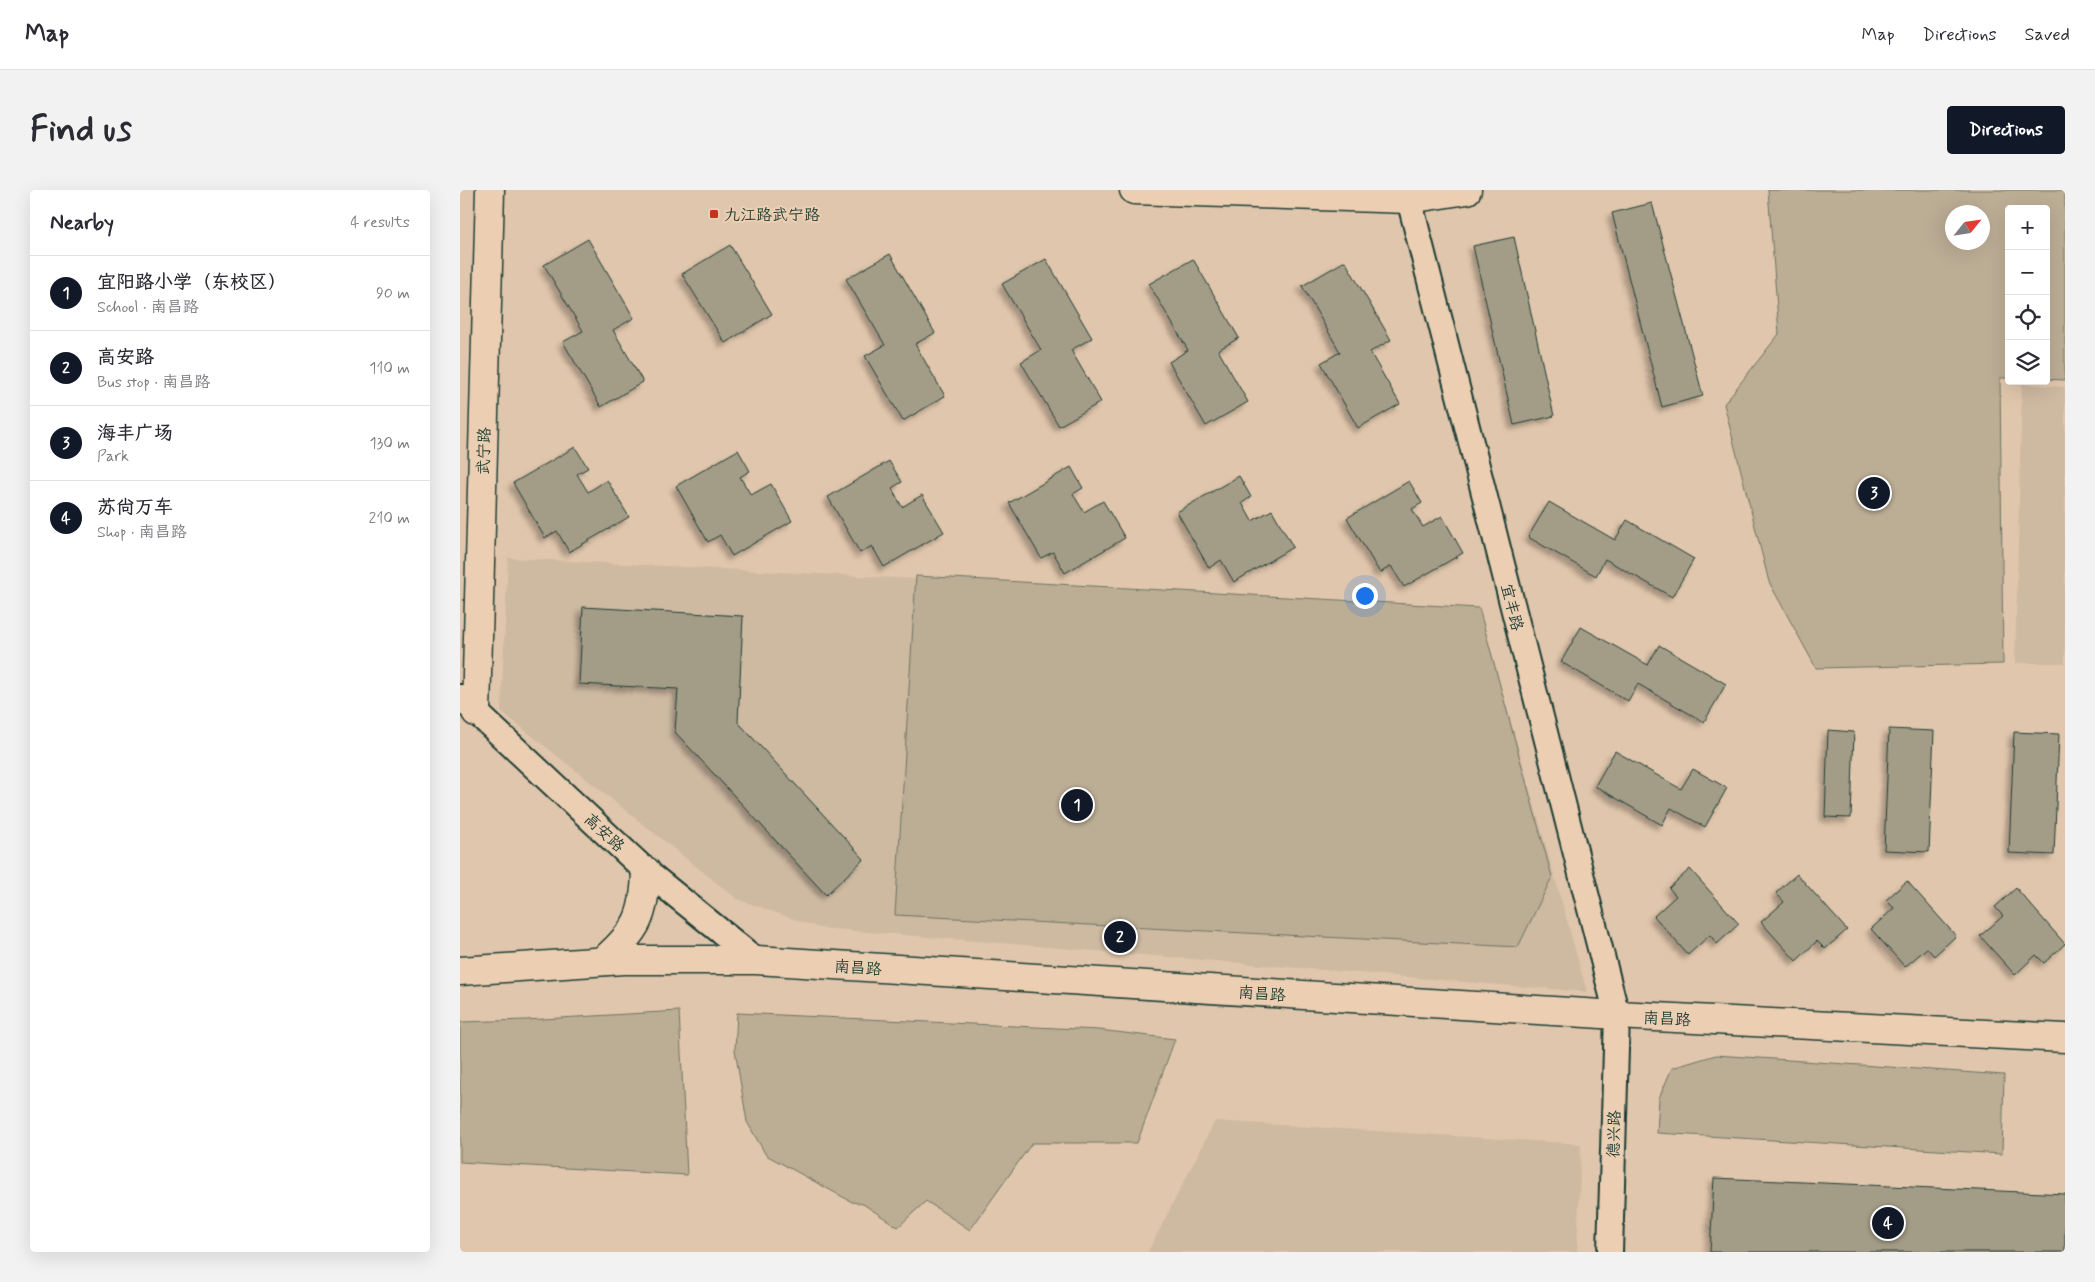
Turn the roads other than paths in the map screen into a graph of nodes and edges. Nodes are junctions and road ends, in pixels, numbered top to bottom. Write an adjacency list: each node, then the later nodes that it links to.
1 (490, 190): 5 (main road, 武宁路)
2 (1134, 190): 4 (main road)
3 (1468, 190): 4 (main road)
4 (1409, 199): 10 (street, 宜丰路)
5 (468, 705): 6 (street, 高安路)
6 (646, 871): 7 (street, 高安路); 8 (main road)
7 (756, 960): 8 (main road, 南昌路); 10 (main road, 南昌路)
8 (603, 961): 9 (main road, 南昌路)
9 (460, 971)
10 (1617, 1015): 11 (main road, 南昌路); 12 (street, 德兴路)
11 (2065, 1038)
12 (1610, 1252)

